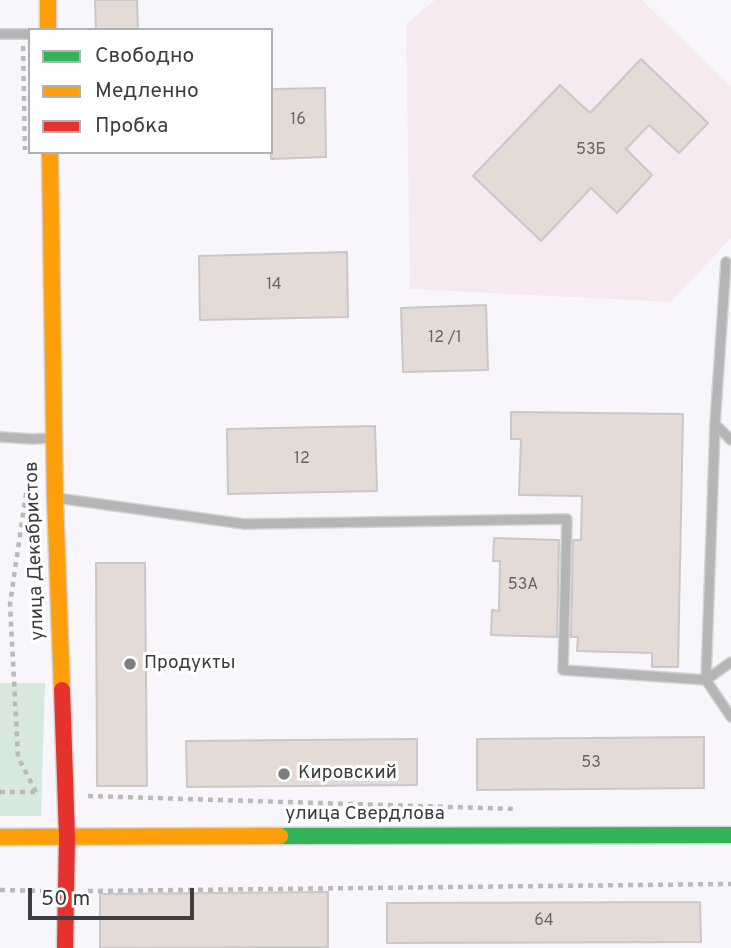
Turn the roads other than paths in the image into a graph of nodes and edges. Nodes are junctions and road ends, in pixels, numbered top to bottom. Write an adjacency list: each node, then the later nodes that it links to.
1 (48, 0): 2 (main road)
2 (48, 28)
3 (0, 34): 4 (lane)
4 (26, 34)
5 (50, 154): 9 (main road, улица Декабристов)
6 (731, 266): 7 (lane)
7 (715, 424): 10 (lane); 13 (lane)
8 (0, 437): 9 (lane)
9 (54, 438): 11 (main road, улица Декабристов)
10 (731, 440)
11 (55, 498): 13 (lane); 17 (main road, улица Декабристов)
12 (731, 662): 13 (lane)
13 (706, 680): 14 (lane)
14 (731, 718)
15 (731, 835): 17 (main road, улица Свердлова)
16 (0, 837): 17 (main road, улица Свердлова)
17 (67, 837): 18 (main road, улица Декабристов)
18 (65, 948)

